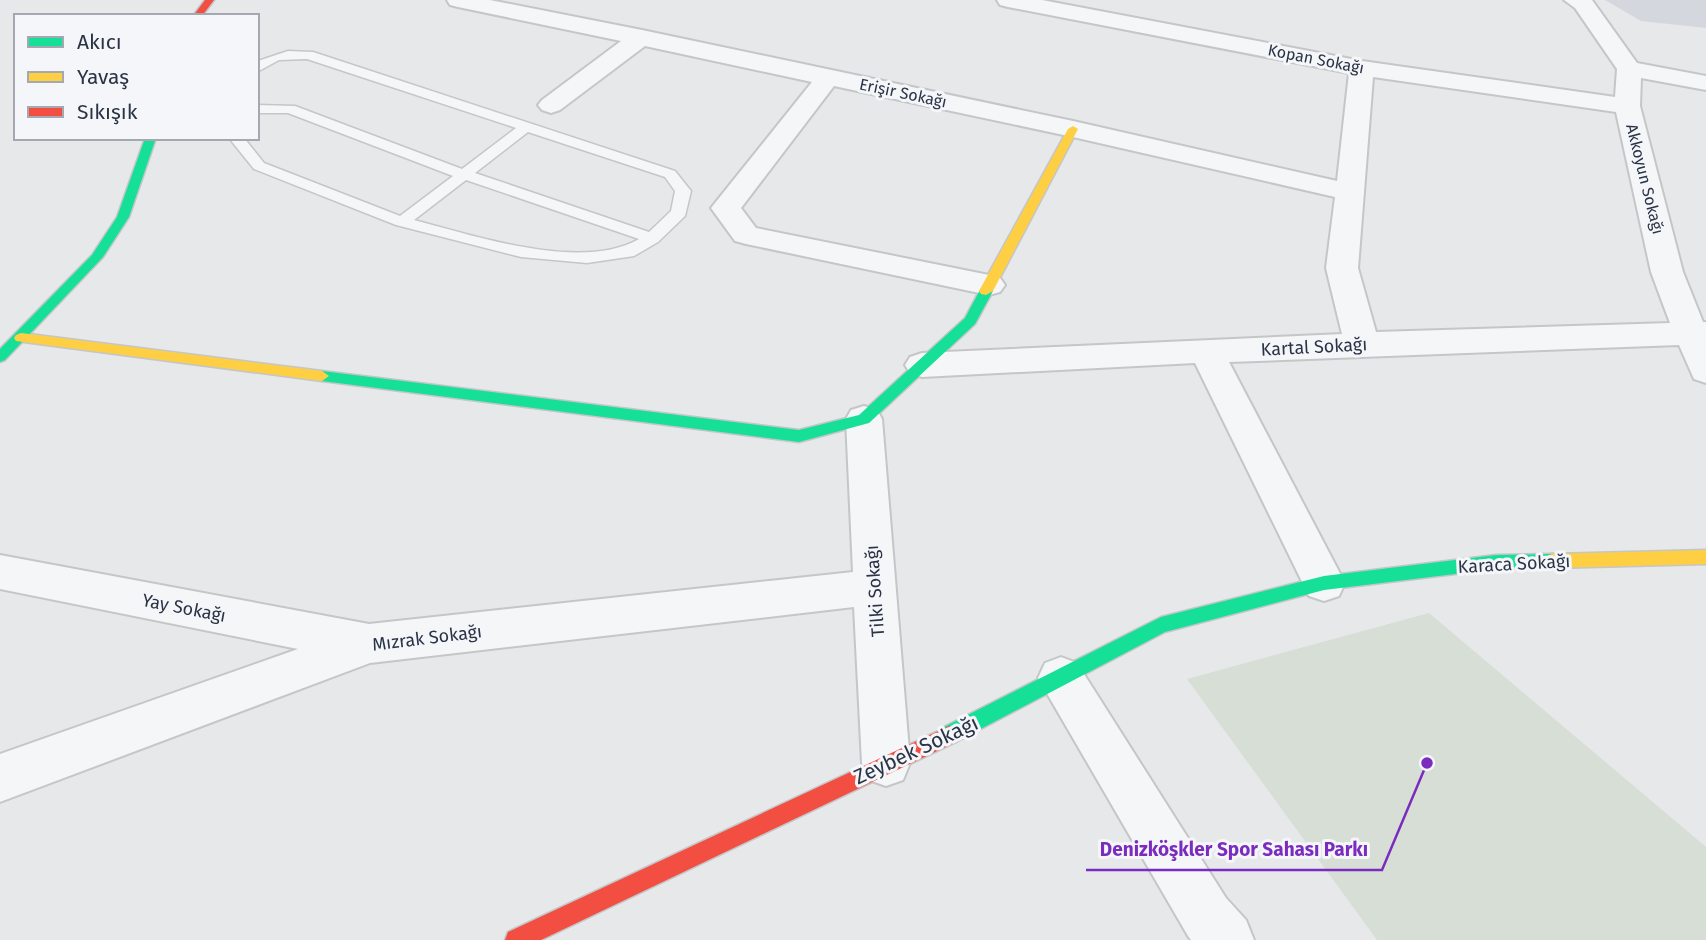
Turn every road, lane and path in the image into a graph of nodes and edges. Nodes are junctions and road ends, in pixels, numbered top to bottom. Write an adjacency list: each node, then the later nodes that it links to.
1 (210, 0): 6 (street)
2 (458, 0): 8 (street, Erişir Sokağı)
3 (1008, 0): 7 (street, Kopan Sokağı)
4 (1575, 0): 11 (street)
5 (1169, 9): 7 (street)
6 (199, 14)
7 (1153, 27): 10 (street, Kopan Sokağı)
8 (642, 37): 12 (street, Erişir Sokağı); 14 (street)
9 (259, 66): 17 (lane)
10 (1362, 68): 15 (street, Kopan Sokağı); 22 (street)
11 (1629, 69): 13 (street); 15 (street, Akkoyun Sokağı)
12 (830, 77): 18 (street, Erişir Sokağı); 25 (street)
13 (1706, 83)
14 (551, 105)
15 (1627, 106): 26 (street, Akkoyun Sokağı)
16 (259, 109): 21 (lane)
17 (526, 127): 21 (lane); 24 (lane)
18 (1073, 129): 22 (street, Erişir Sokağı); 25 (street)
19 (150, 140): 27 (street)
20 (238, 140): 23 (lane)
21 (462, 174): 23 (lane); 24 (lane)
22 (1348, 192): 28 (street)
23 (402, 222): 24 (lane)
24 (652, 238)
25 (989, 285): 31 (street)
26 (1698, 333): 28 (street, Kartal Sokağı); 32 (street, Akkoyun Sokağı)
27 (21, 338): 30 (street); 33 (street)
28 (1362, 344): 29 (street, Kartal Sokağı)
29 (1207, 352): 31 (street, Kartal Sokağı); 36 (street)
30 (0, 357)
31 (922, 365): 33 (street)
32 (1706, 371)
33 (864, 419): 37 (street, Tilki Sokağı)
34 (1706, 557): 36 (street, Karaca Sokağı)
35 (0, 572): 38 (street, Yay Sokağı)
36 (1324, 583): 39 (street, Zeybek Sokağı)
37 (874, 587): 38 (street, Mızrak Sokağı); 40 (street, Tilki Sokağı)
38 (369, 644): 41 (street, Mızrak Sokağı)
39 (1061, 678): 40 (street, Zeybek Sokağı); 43 (street)
40 (886, 763): 42 (street, Zeybek Sokağı)
41 (0, 778)
42 (516, 940)
43 (1226, 940)

